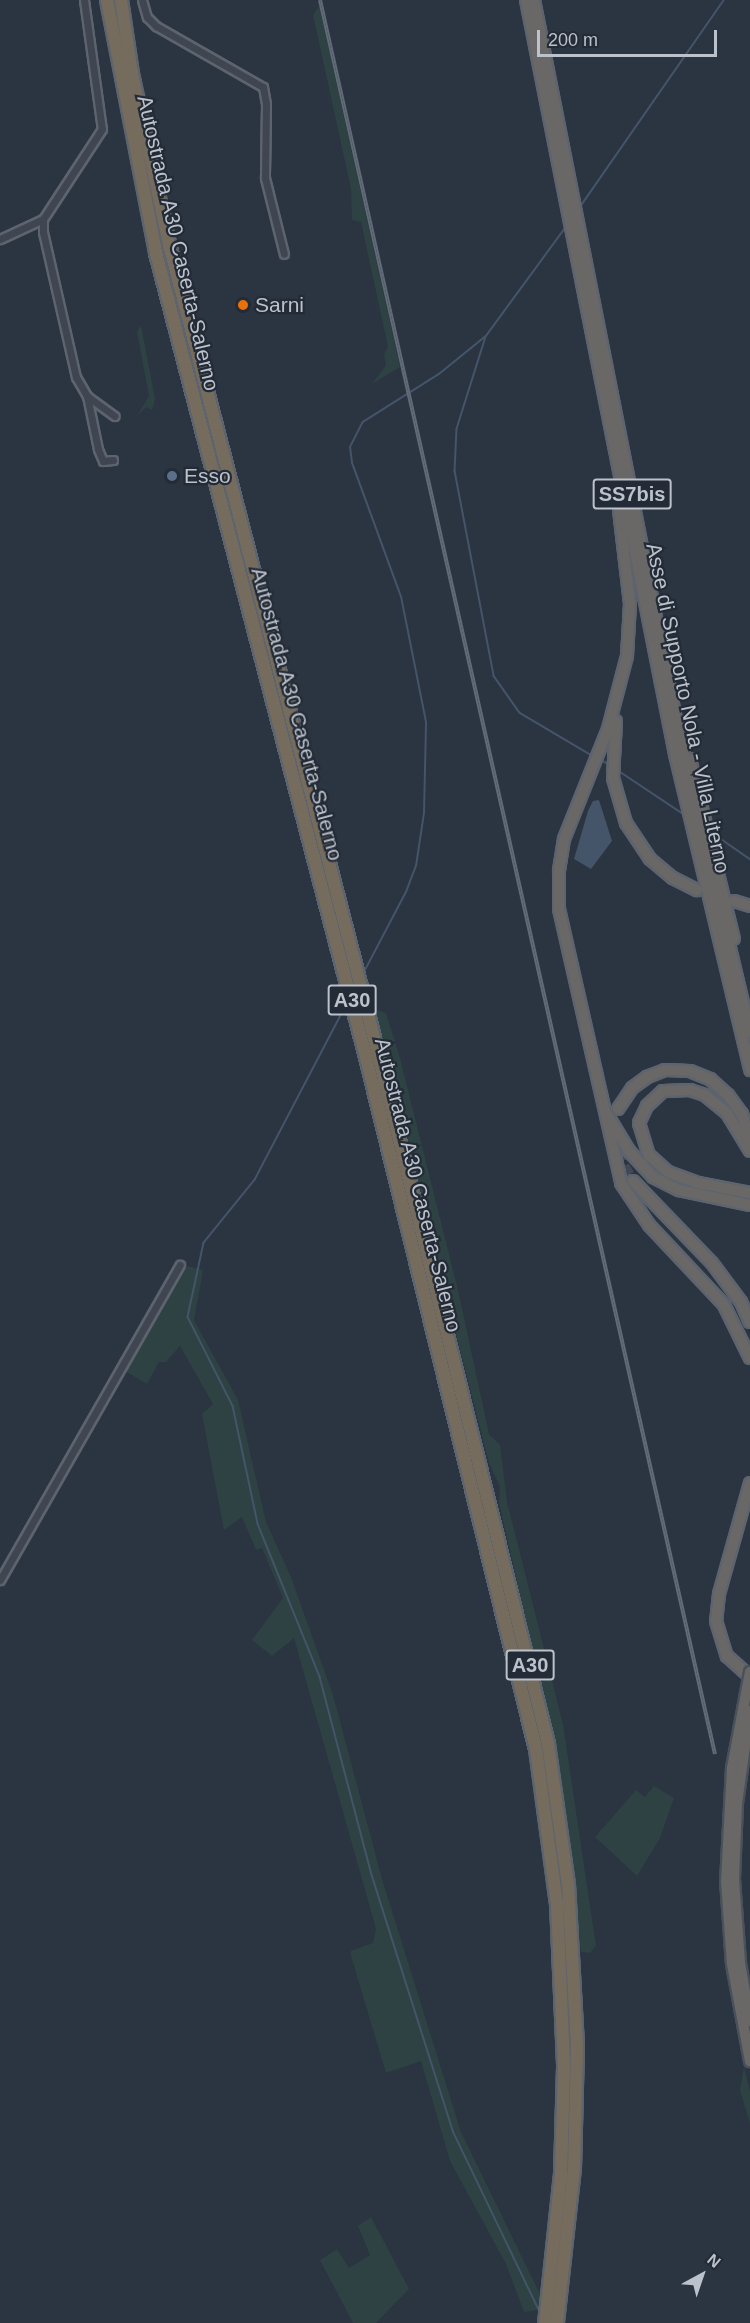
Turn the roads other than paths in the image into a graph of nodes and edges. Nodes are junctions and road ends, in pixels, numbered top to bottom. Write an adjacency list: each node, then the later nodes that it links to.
1 (84, 0): 8 (street)
2 (107, 0): 41 (highway, Autostrada A30 Caserta-Salerno / A30)
3 (121, 0): 40 (highway, Autostrada A30 Caserta-Salerno / A30)
4 (142, 0): 10 (street)
5 (526, 0): 7 (highway, Asse di Supporto Nola - Villa Literno / SS7bis)
6 (534, 0): 7 (highway, Asse di Supporto Nola - Villa Literno / SS7bis)
7 (566, 176): 11 (highway, Asse di Supporto Nola - Villa Literno / SS7bis)
8 (43, 219): 9 (street); 13 (street)
9 (0, 239)
10 (284, 255)
11 (582, 259): 12 (highway, Asse di Supporto Nola - Villa Literno / SS7bis); 17 (highway, Asse di Supporto Nola - Villa Literno / SS7bis)
12 (597, 358): 16 (highway); 23 (highway, Asse di Supporto Nola - Villa Literno / SS7bis)
13 (87, 396): 14 (street); 15 (street)
14 (115, 416)
15 (112, 460)
16 (619, 693): 18 (highway); 24 (highway)
17 (679, 734): 21 (highway); 22 (highway, Asse di Supporto Nola - Villa Literno / SS7bis)
18 (697, 890)
19 (734, 901): 20 (highway)
20 (750, 906)
21 (750, 1005)
22 (750, 1032)
23 (750, 1070)
24 (603, 1105): 30 (highway); 33 (highway)
25 (618, 1109): 26 (highway)
26 (750, 1138)
27 (750, 1151): 29 (highway)
28 (633, 1181): 32 (highway)
29 (750, 1193)
30 (750, 1205)
31 (180, 1265): 35 (street)
32 (750, 1322)
33 (750, 1358)
34 (750, 1483): 36 (highway)
35 (0, 1580)
36 (750, 1675): 39 (highway, bridge)
37 (750, 1712): 38 (highway, bridge)
38 (750, 2020)
39 (750, 2061)
40 (559, 2322)
41 (545, 2323)

